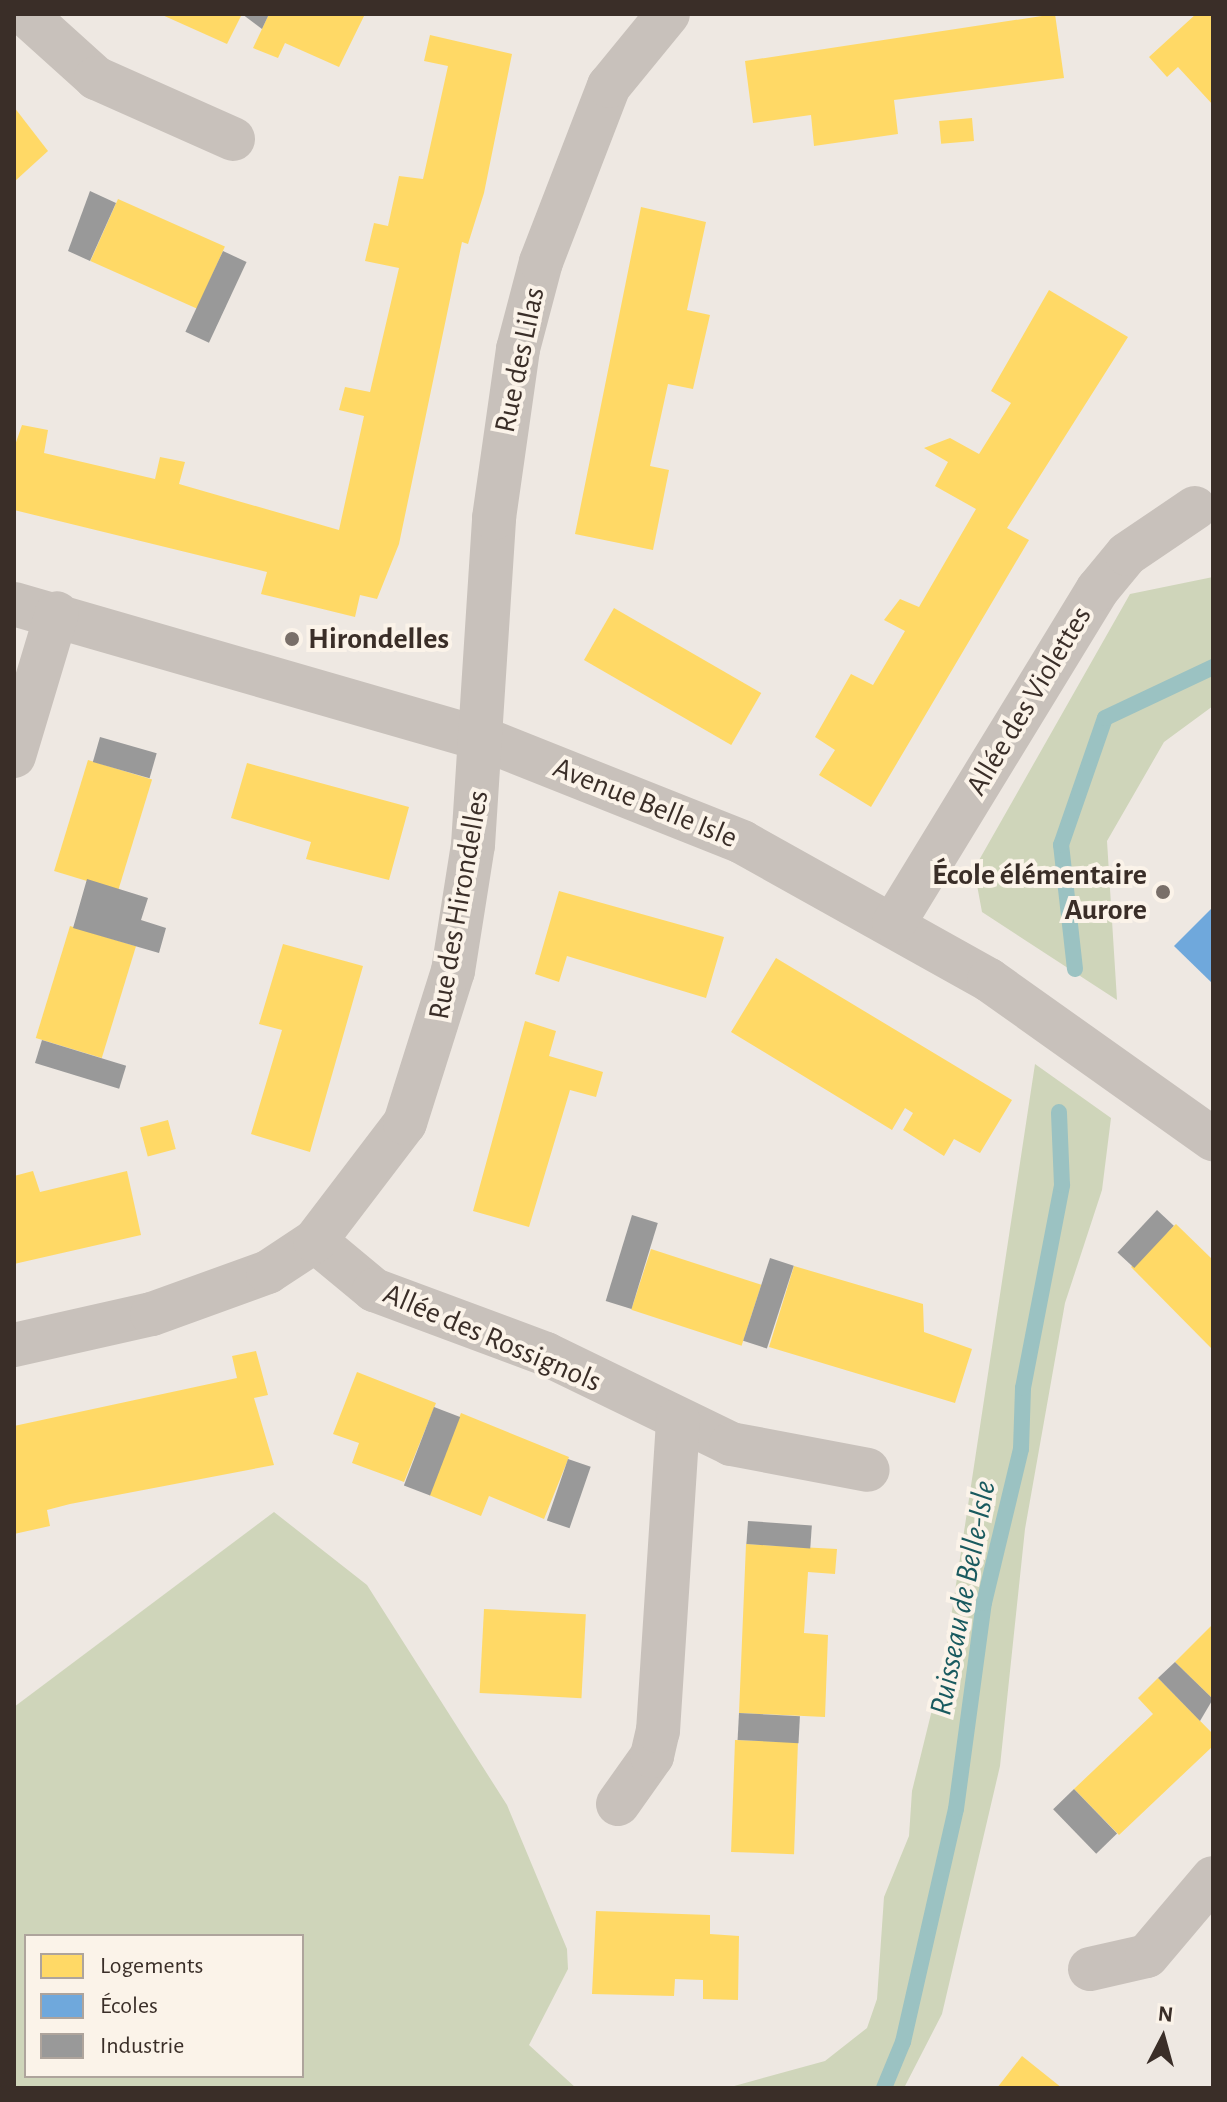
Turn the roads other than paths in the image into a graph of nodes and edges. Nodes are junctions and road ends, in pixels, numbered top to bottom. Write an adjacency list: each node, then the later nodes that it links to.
1 (25, 14): 3 (street)
2 (668, 14): 7 (street, Rue des Lilas)
3 (233, 139)
4 (1195, 508): 9 (street, Allée des Violettes)
5 (14, 604): 6 (street, Avenue Belle Isle)
6 (57, 613): 7 (street, Avenue Belle Isle); 8 (street)
7 (486, 740): 9 (street, Avenue Belle Isle); 11 (street, Rue des Hirondelles)
8 (14, 756)
9 (894, 923): 10 (street, Avenue Belle Isle)
10 (1213, 1139)
11 (315, 1241): 12 (street, Rue des Hirondelles); 13 (street, Allée des Rossignols)
12 (14, 1345)
13 (678, 1421): 14 (street, Allée des Rossignols); 15 (street)
14 (868, 1470)
15 (618, 1804)
16 (1213, 1878): 17 (street)
17 (1090, 1969)

